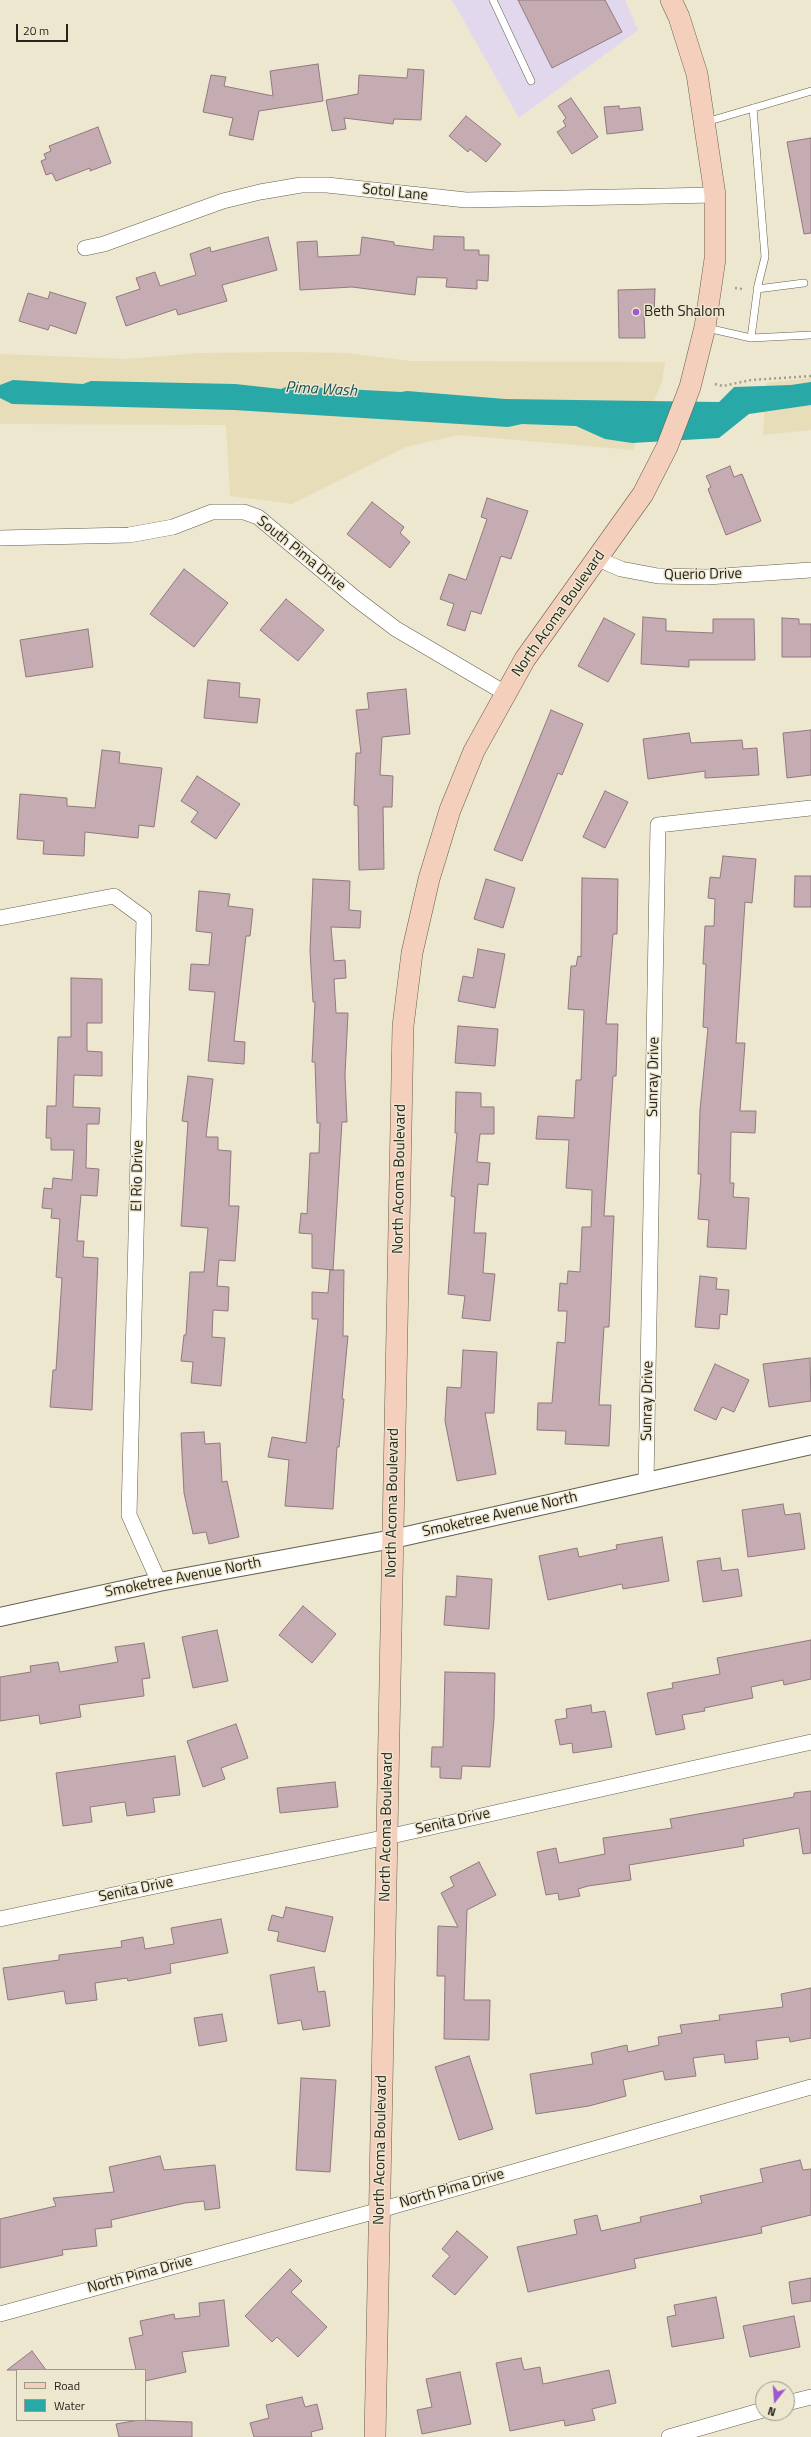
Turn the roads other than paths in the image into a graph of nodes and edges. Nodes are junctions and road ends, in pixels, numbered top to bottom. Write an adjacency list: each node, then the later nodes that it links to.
1 (493, 0): 3 (lane)
2 (671, 0): 6 (main road, North Acoma Boulevard)
3 (531, 81)
4 (811, 91): 5 (lane)
5 (752, 108): 6 (lane); 10 (lane)
6 (706, 122): 7 (main road, North Acoma Boulevard)
7 (715, 196): 8 (street, Sotol Lane); 11 (main road, North Acoma Boulevard)
8 (85, 248)
9 (804, 283): 10 (lane)
10 (757, 289): 13 (lane)
11 (704, 327): 13 (lane); 15 (main road, North Acoma Boulevard)
12 (811, 335): 13 (lane)
13 (751, 338)
14 (0, 538): 17 (street, South Pima Drive)
15 (598, 558): 16 (street, Querio Drive); 17 (main road, North Acoma Boulevard)
16 (811, 570)
17 (505, 693): 22 (main road, North Acoma Boulevard)
18 (811, 808): 21 (street, Sunray Drive)
19 (0, 918): 23 (street, El Rio Drive)
20 (811, 1445): 21 (street, Smoketree Avenue North)
21 (646, 1482): 22 (street, Smoketree Avenue North)
22 (392, 1539): 23 (street, Smoketree Avenue North); 26 (main road, North Acoma Boulevard)
23 (159, 1582): 24 (street, Smoketree Avenue North)
24 (0, 1617)
25 (811, 1742): 26 (street, Senita Drive)
26 (387, 1837): 27 (street, Senita Drive); 29 (main road, North Acoma Boulevard)
27 (0, 1919)
28 (811, 2087): 29 (street, North Pima Drive)
29 (380, 2210): 30 (street, North Pima Drive); 34 (main road, North Acoma Boulevard)
30 (0, 2314)
31 (811, 2397): 32 (street)
32 (795, 2401)
33 (755, 2412): 35 (street)
34 (375, 2437)
35 (669, 2437)

